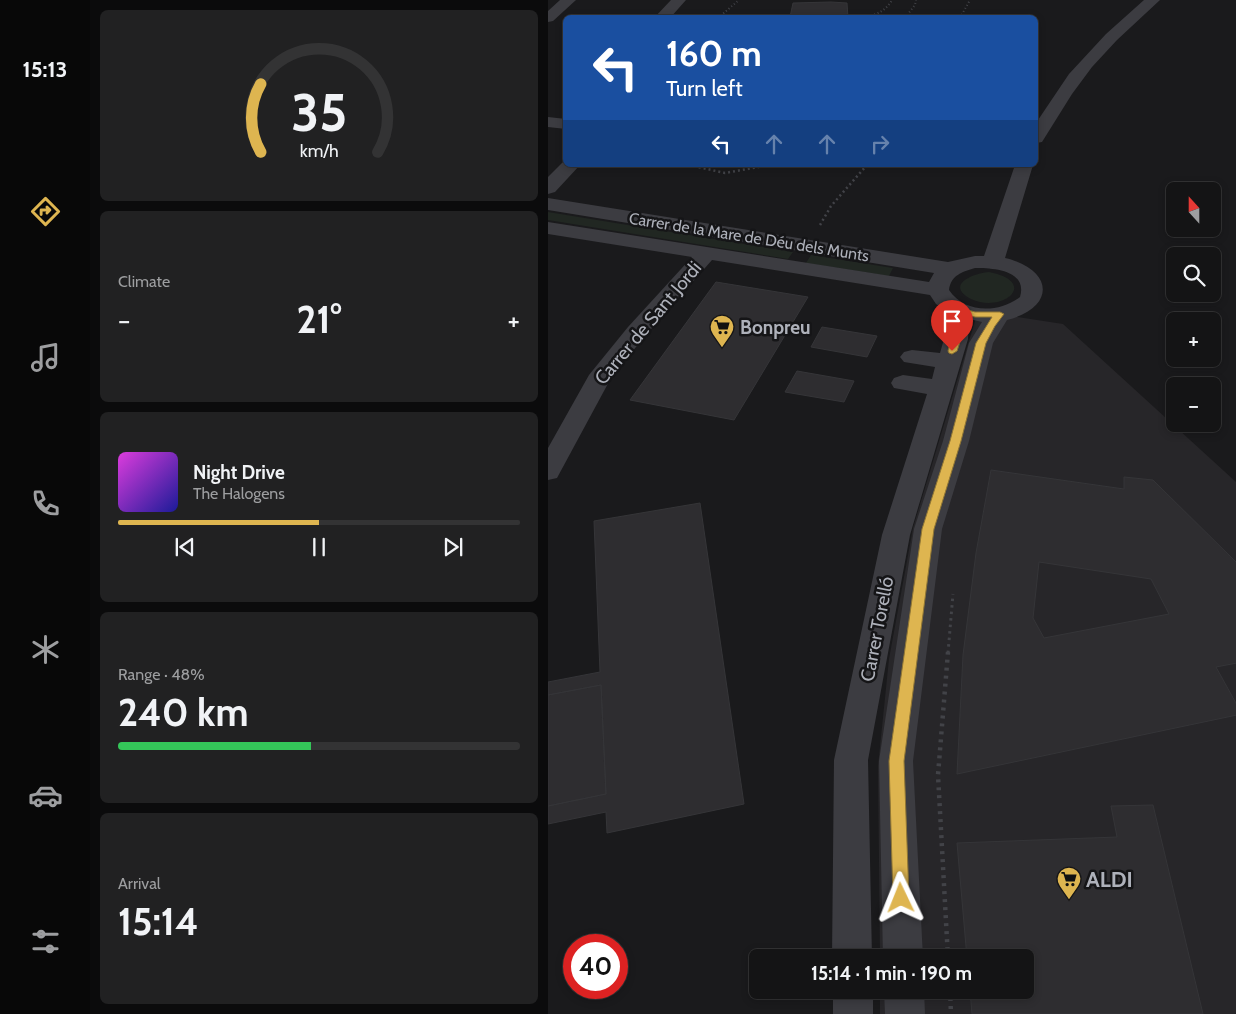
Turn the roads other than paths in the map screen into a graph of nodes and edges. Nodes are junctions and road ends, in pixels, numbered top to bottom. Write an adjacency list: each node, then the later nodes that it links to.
1 (569, 0): 5 (street)
2 (679, 0): 4 (street)
3 (1153, 0): 8 (street)
4 (664, 15)
5 (548, 18)
6 (548, 122): 7 (street)
7 (563, 124)
8 (1038, 135)
9 (569, 167): 11 (street)
10 (1023, 167): 15 (street)
11 (548, 188)
12 (548, 204): 16 (street, Carrer de la Mare de Déu dels Munts)
13 (548, 228): 14 (street, Carrer de la Mare de Déu dels Munts)
14 (706, 254): 17 (street, Carrer de la Mare de Déu dels Munts); 22 (street, Carrer de Sant Jordi)
15 (993, 262): 16 (street); 18 (street)
16 (950, 269): 17 (street)
17 (948, 300): 18 (street); 20 (street, Carrer Torelló)
18 (1000, 314): 24 (street, Carrer Torelló)
19 (912, 357): 20 (street)
20 (945, 376): 21 (street); 23 (street, Carrer Torelló)
21 (903, 383)
22 (548, 471)
23 (852, 949)
24 (903, 949)
25 (852, 999): 27 (street)
26 (904, 999): 28 (street)
27 (853, 1014)
28 (905, 1014)

